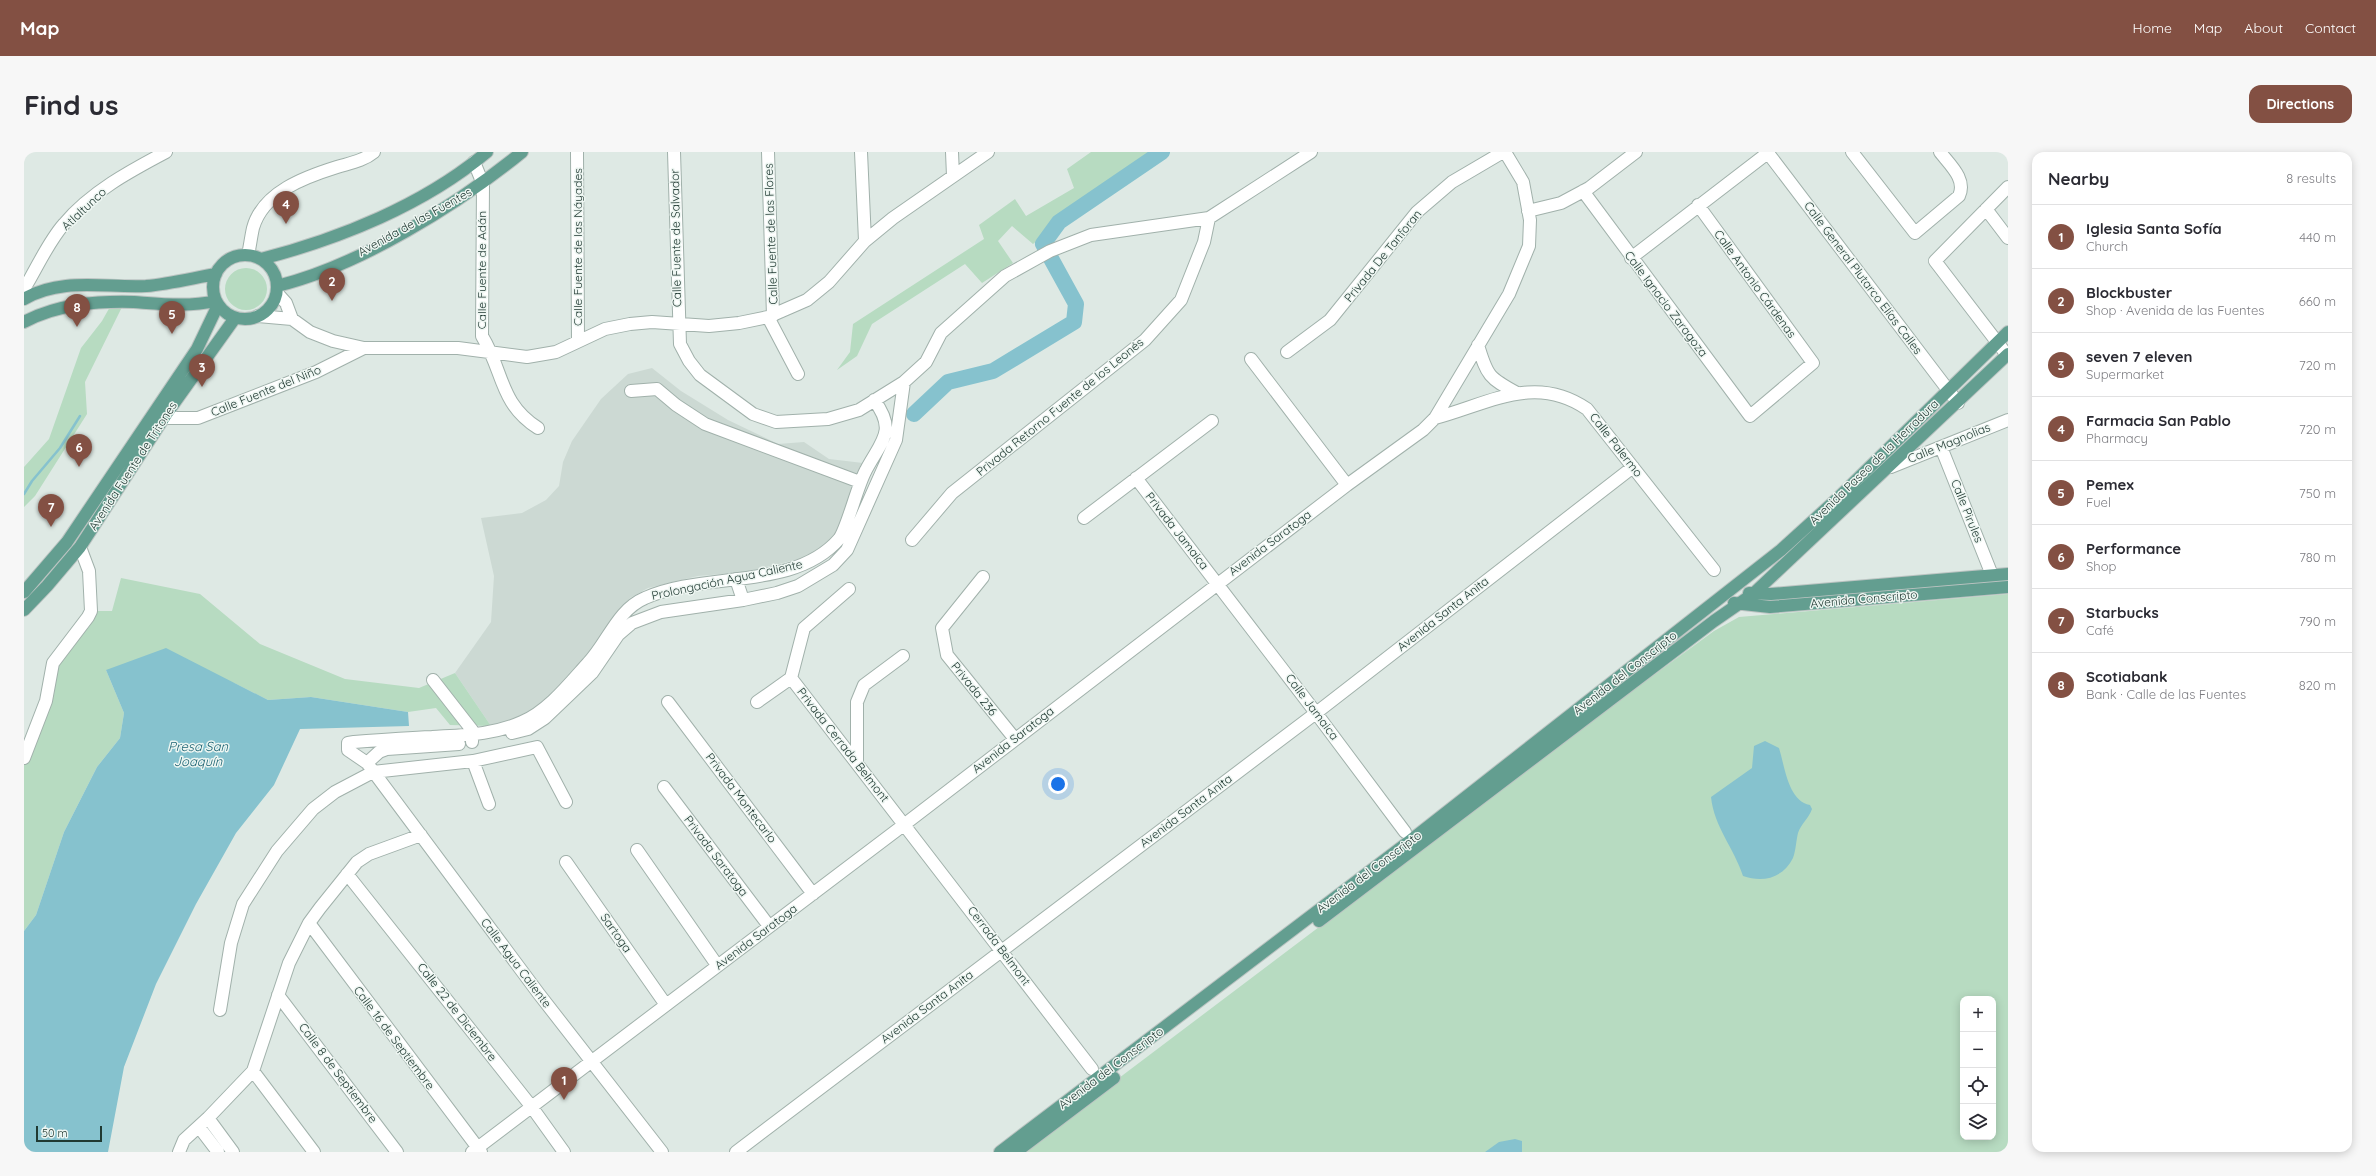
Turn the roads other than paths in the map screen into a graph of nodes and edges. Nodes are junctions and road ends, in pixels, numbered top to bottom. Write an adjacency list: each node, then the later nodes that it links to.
1 (166, 152): 32 (street, Atlaltunco)
2 (374, 152): 28 (street)
3 (487, 152): 17 (main road, Avenida de las Fuentes)
4 (522, 152): 19 (main road, Avenida de las Fuentes)
5 (577, 152): 43 (street, Calle Fuente de las Náyades)
6 (674, 152): 41 (street, Calle Fuente de Salvador)
7 (768, 152): 37 (street, Calle Fuente de las Flores)
8 (861, 152): 27 (street)
9 (952, 152): 18 (street)
10 (988, 152): 18 (street)
11 (1312, 152): 25 (street)
12 (1504, 152): 24 (street); 48 (street, Privada De Tanforan)
13 (1636, 152): 21 (street)
14 (1769, 152): 22 (street); 53 (street, Calle General Plutarco Elías Calles)
15 (1852, 152): 16 (street)
16 (1940, 152)
17 (474, 162): 19 (street, Calle Fuente de Adán); 30 (main road, Avenida de las Fuentes)
18 (953, 176): 27 (street)
19 (483, 184): 33 (main road, Avenida de las Fuentes); 47 (street, Calle Fuente de Adán)
20 (2008, 187): 23 (street)
21 (1583, 191): 24 (street); 29 (street, Calle Ignacio Zaragoza)
22 (1698, 205): 29 (street); 58 (street, Calle Antonio Cárdenas)
23 (1986, 209): 26 (street); 44 (street)
24 (1528, 211): 45 (street)
25 (1209, 218): 52 (street, Calle Fuente de Salvador); 73 (street, Privada Retorno Fuente de los Leonés)
26 (2008, 238)
27 (864, 241): 37 (street)
28 (248, 255): 30 (main road); 31 (main road)
29 (1631, 258): 58 (street, Calle Ignacio Zaragoza)
30 (261, 259): 33 (main road)
31 (216, 274): 34 (main road); 35 (main road)
32 (24, 289)
33 (277, 289): 36 (main road); 39 (street)
34 (24, 299)
35 (217, 303): 38 (main road); 40 (main road); 84 (main road, Avenida Fuente de Tritones)
36 (258, 316): 38 (main road); 39 (street)
37 (771, 316): 41 (street); 51 (street)
38 (235, 318): 59 (main road, Avenida Fuente de Tritones)
39 (292, 319): 46 (street)
40 (24, 322)
41 (678, 324): 43 (street); 56 (street, Calle Fuente de Salvador)
42 (2008, 332): 44 (main road, Avenida Paseo de la Herradura)
43 (578, 342): 47 (street)
44 (1997, 343): 49 (street); 53 (main road, Avenida Paseo de la Herradura)
45 (1478, 345): 55 (street); 60 (street)
46 (364, 348): 47 (street); 59 (street, Calle Fuente del Niño)
47 (492, 352): 63 (street, Calle Fuente de Adán)
48 (1287, 352)
49 (2008, 355): 57 (main road, Avenida Paseo de la Herradura)
50 (1251, 359): 69 (street)
51 (798, 374)
52 (904, 382): 56 (street, Calle Fuente de Salvador); 71 (street, Prolongación Agua Caliente)
53 (1948, 390): 57 (street, Calle General Plutarco Elías Calles); 82 (main road, Avenida Paseo de la Herradura)
54 (631, 391): 68 (street)
55 (1517, 393): 60 (street, Calle Palermo); 65 (street, Calle Palermo)
56 (874, 400): 68 (street, Prolongación Agua Caliente)
57 (1958, 403): 66 (main road, Avenida Paseo de la Herradura)
58 (1750, 416)
59 (163, 418): 74 (main road, Avenida Fuente de Tritones)
60 (1435, 418): 69 (street, Avenida Saratoga)
61 (2008, 420): 64 (street, Calle Magnolias)
62 (1212, 421): 67 (street)
63 (538, 428)
64 (1941, 447): 66 (street, Calle Magnolias); 77 (street, Calle Pirules)
65 (1633, 467): 75 (street, Calle Palermo); 95 (street, Avenida Santa Anita)
66 (1891, 467): 85 (main road, Avenida Paseo de la Herradura)
67 (1136, 478): 72 (street); 80 (street, Privada Jamaica)
68 (860, 482): 70 (street, Prolongación Agua Caliente)
69 (1347, 485): 80 (street, Avenida Saratoga)
70 (853, 500): 71 (street); 79 (street, Prolongación Agua Caliente)
71 (868, 506): 87 (street, Prolongación Agua Caliente)
72 (1084, 518)
73 (912, 540)
74 (80, 547): 89 (main road, Avenida Fuente de Tritones); 98 (street)
75 (1714, 570)
76 (2008, 574): 77 (main road, Avenida Conscripto)
77 (1992, 575): 85 (main road, Avenida Conscripto)
78 (983, 577): 96 (street, Privada 236)
79 (736, 579): 87 (street); 97 (street, Prolongación Agua Caliente)
80 (1217, 583): 95 (street, Calle Jamaica); 96 (street, Avenida Saratoga)
81 (2008, 586): 88 (main road, Avenida Conscripto)
82 (1735, 587): 85 (main road, Avenida Conscripto); 86 (main road, Avenida del Conscripto)
83 (849, 589): 91 (street, Privada Cerrada Belmont)
84 (24, 592)
85 (1753, 594): 88 (main road, Avenida del Conscripto)
86 (1722, 597): 88 (main road, Avenida Conscripto); 134 (main road, Avenida del Conscripto)
87 (743, 600): 97 (street, Prolongación Agua Caliente)
88 (1738, 605): 135 (main road, Avenida del Conscripto)
89 (24, 610)
90 (903, 656): 100 (street)
91 (791, 678): 94 (street); 100 (street, Privada Cerrada Belmont)
92 (433, 680): 97 (street)
93 (668, 702): 111 (street, Privada Montecarlo)
94 (757, 702)
95 (1316, 713): 106 (street, Calle Jamaica); 114 (street, Avenida Santa Anita)
96 (1015, 739): 105 (street, Avenida Saratoga)
97 (472, 740): 101 (street, Prolongación Agua Caliente); 101 (street, Prolongación Agua Caliente)
98 (24, 758)
99 (473, 762): 101 (street); 103 (street); 104 (street)
100 (857, 763): 105 (street, Privada Cerrada Belmont)
101 (370, 767): 107 (street, Calle Agua Caliente); 118 (street)
102 (664, 787): 113 (street, Privada Saratoga)
103 (566, 802)
104 (489, 804)
105 (905, 824): 111 (street, Avenida Saratoga); 114 (street, Cerrada Belmont)
106 (1405, 832)
107 (421, 836): 110 (street); 119 (street, Calle Agua Caliente)
108 (638, 850): 115 (street)
109 (566, 862): 117 (street, Sartoga)
110 (348, 874): 112 (street); 122 (street, Calle 22 de Diciembre)
111 (814, 894): 113 (street, Avenida Saratoga)
112 (309, 923): 116 (street); 125 (street, Calle 16 de Septiembre)
113 (768, 926): 115 (street, Avenida Saratoga)
114 (1002, 950): 120 (street, Cerrada Belmont); 133 (street, Avenida Santa Anita)
115 (717, 965): 117 (street, Avenida Saratoga)
116 (278, 994): 121 (street); 130 (street, Calle 8 de Septiembre)
117 (666, 1005): 119 (street, Avenida Saratoga)
118 (220, 1010)
119 (591, 1061): 122 (street, Avenida Saratoga); 132 (street, Calle Agua Caliente)
120 (1092, 1069)
121 (253, 1071): 123 (street); 129 (street)
122 (530, 1106): 125 (street, Avenida Saratoga); 131 (street, Calle 22 de Diciembre)
123 (208, 1118): 124 (street); 128 (street)
124 (199, 1127): 126 (street); 127 (street)
125 (477, 1151)
126 (179, 1152)
127 (218, 1152)
128 (233, 1152)
129 (314, 1152)
130 (397, 1152)
131 (564, 1152)
132 (662, 1152)
133 (736, 1152)
134 (1000, 1152)
135 (1016, 1152)

